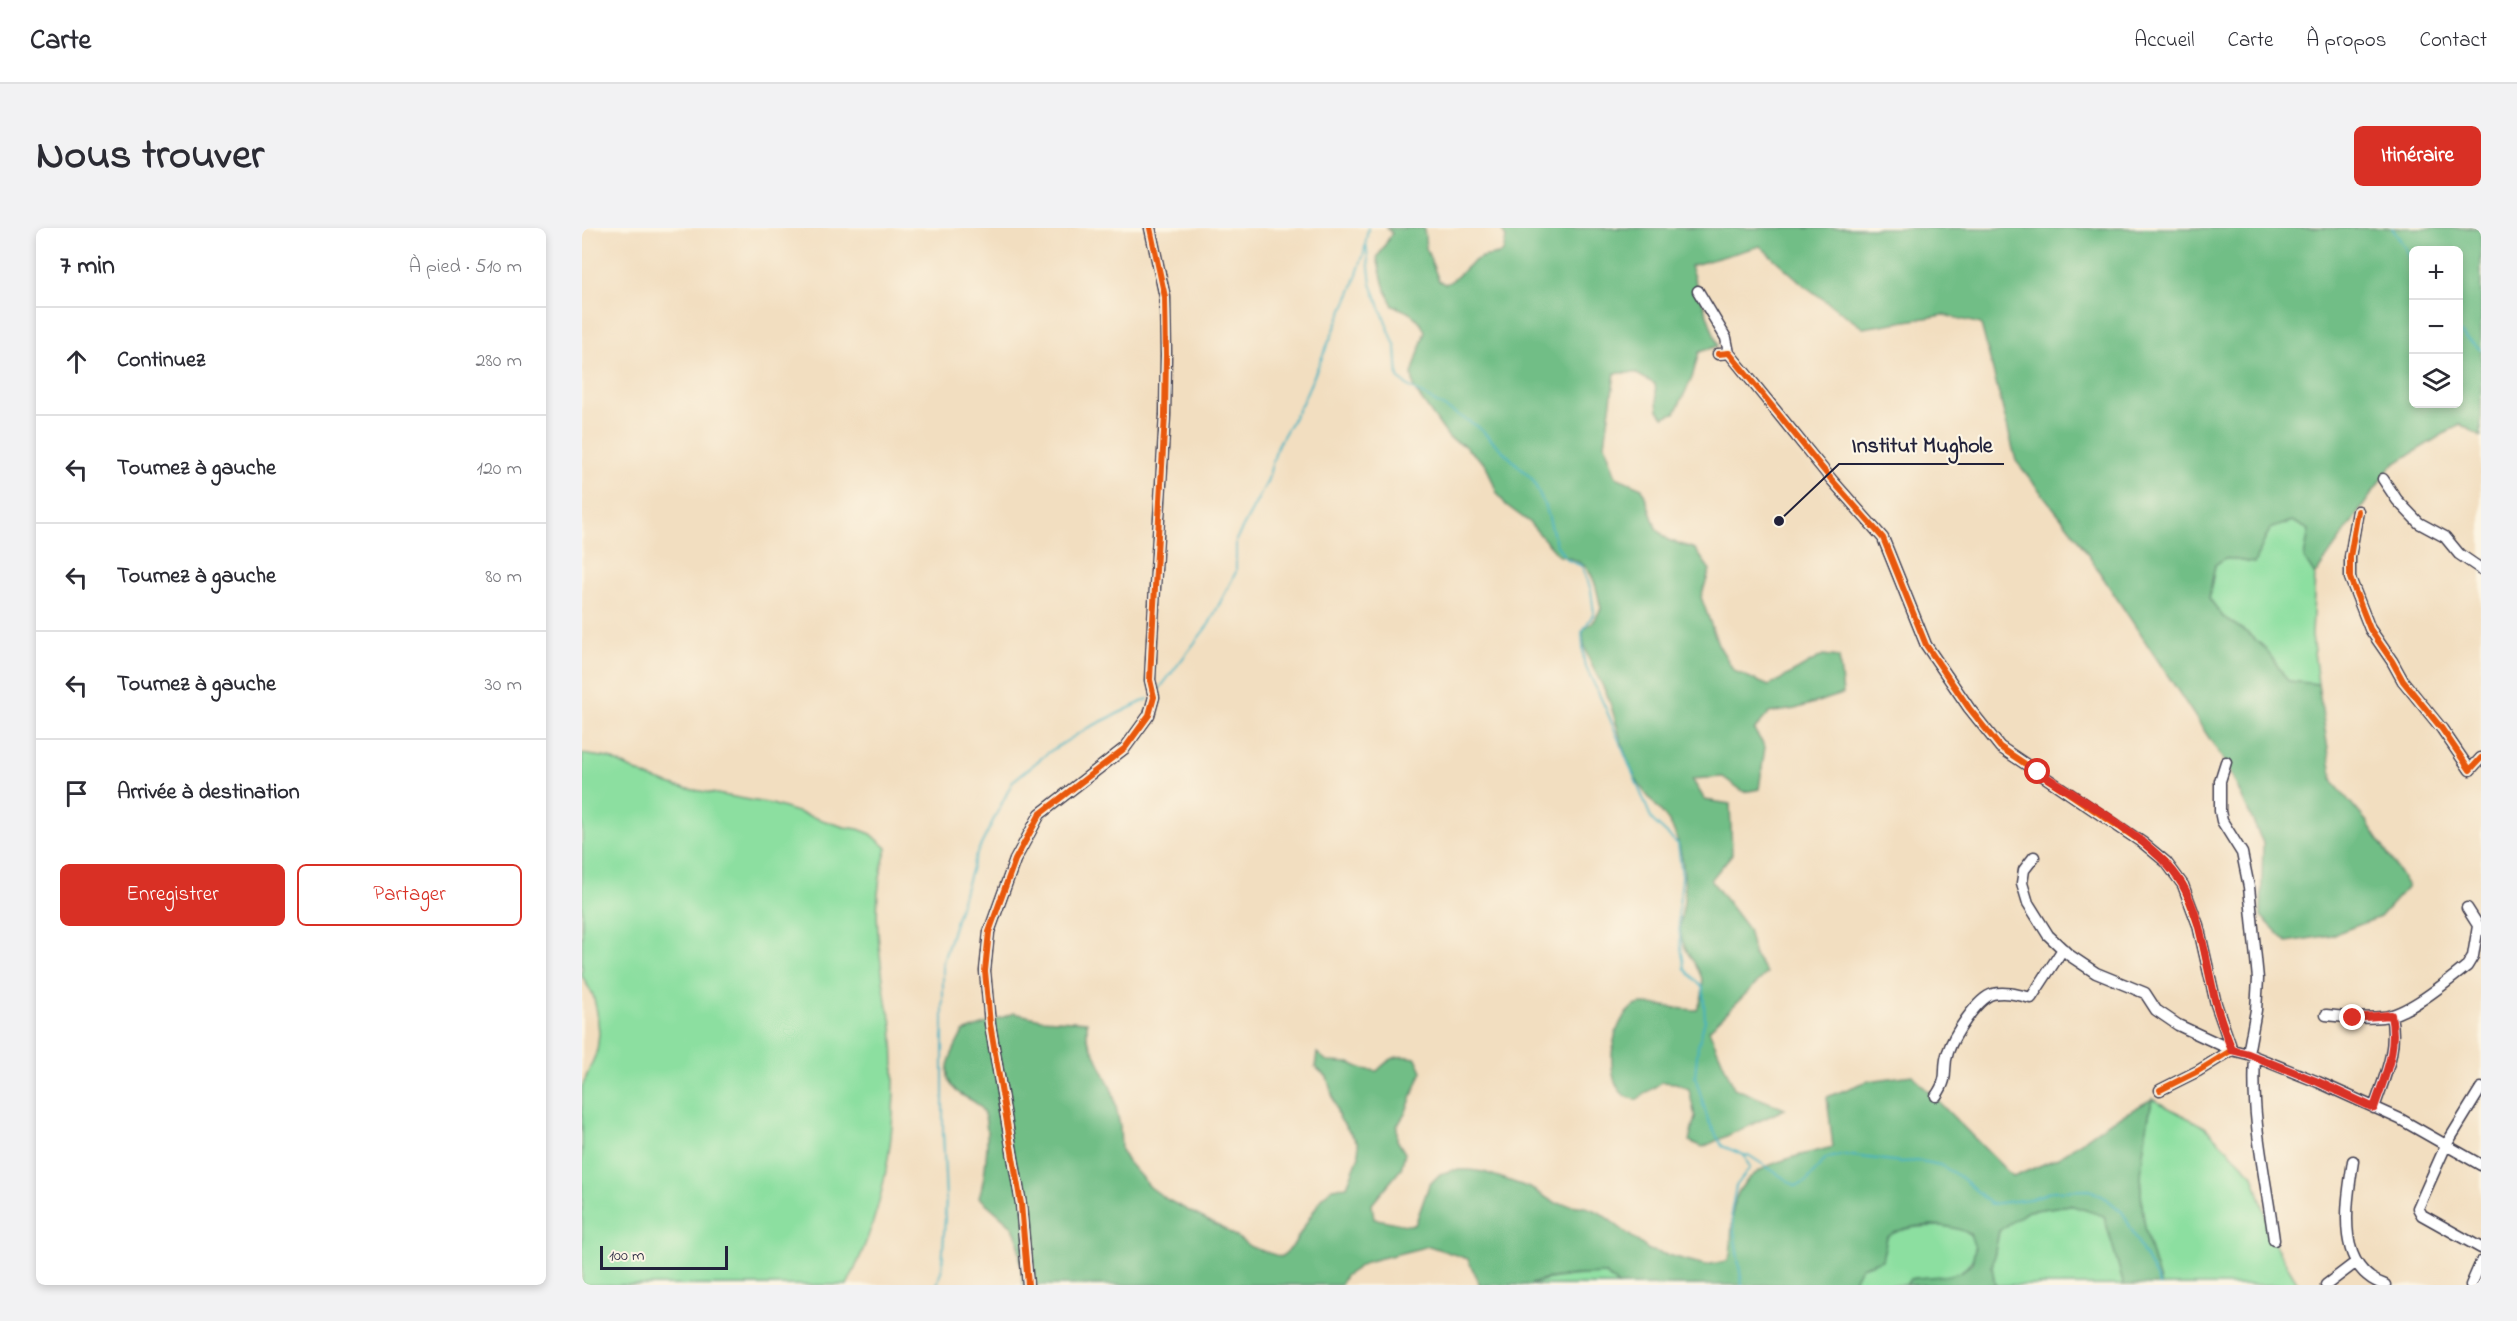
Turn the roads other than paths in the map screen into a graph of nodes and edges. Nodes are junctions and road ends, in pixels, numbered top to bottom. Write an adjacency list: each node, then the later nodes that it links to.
1 (1150, 228): 27 (street)
2 (1698, 291): 14 (street)
3 (2383, 479): 5 (street)
4 (2358, 511): 6 (street)
5 (2481, 570)
6 (2481, 758)
7 (2226, 762): 15 (street)
8 (2034, 857): 11 (street)
9 (2467, 908): 10 (street)
10 (2480, 929): 13 (street)
11 (2063, 949): 14 (street); 18 (street)
12 (2326, 1015): 13 (street)
13 (2391, 1015): 19 (street)
14 (2232, 1050): 15 (street); 17 (street)
15 (2251, 1056): 19 (street); 23 (street)
16 (2481, 1088): 20 (street)
17 (2160, 1090)
18 (1936, 1096)
19 (2374, 1108): 20 (street)
20 (2446, 1145): 22 (street); 24 (street)
21 (2353, 1161): 26 (street)
22 (2481, 1165)
23 (2274, 1240)
24 (2481, 1248)
25 (2481, 1262): 30 (street)
26 (2355, 1263): 28 (street); 29 (street)
27 (1028, 1285)
28 (2326, 1285)
29 (2385, 1285)
30 (2471, 1285)

